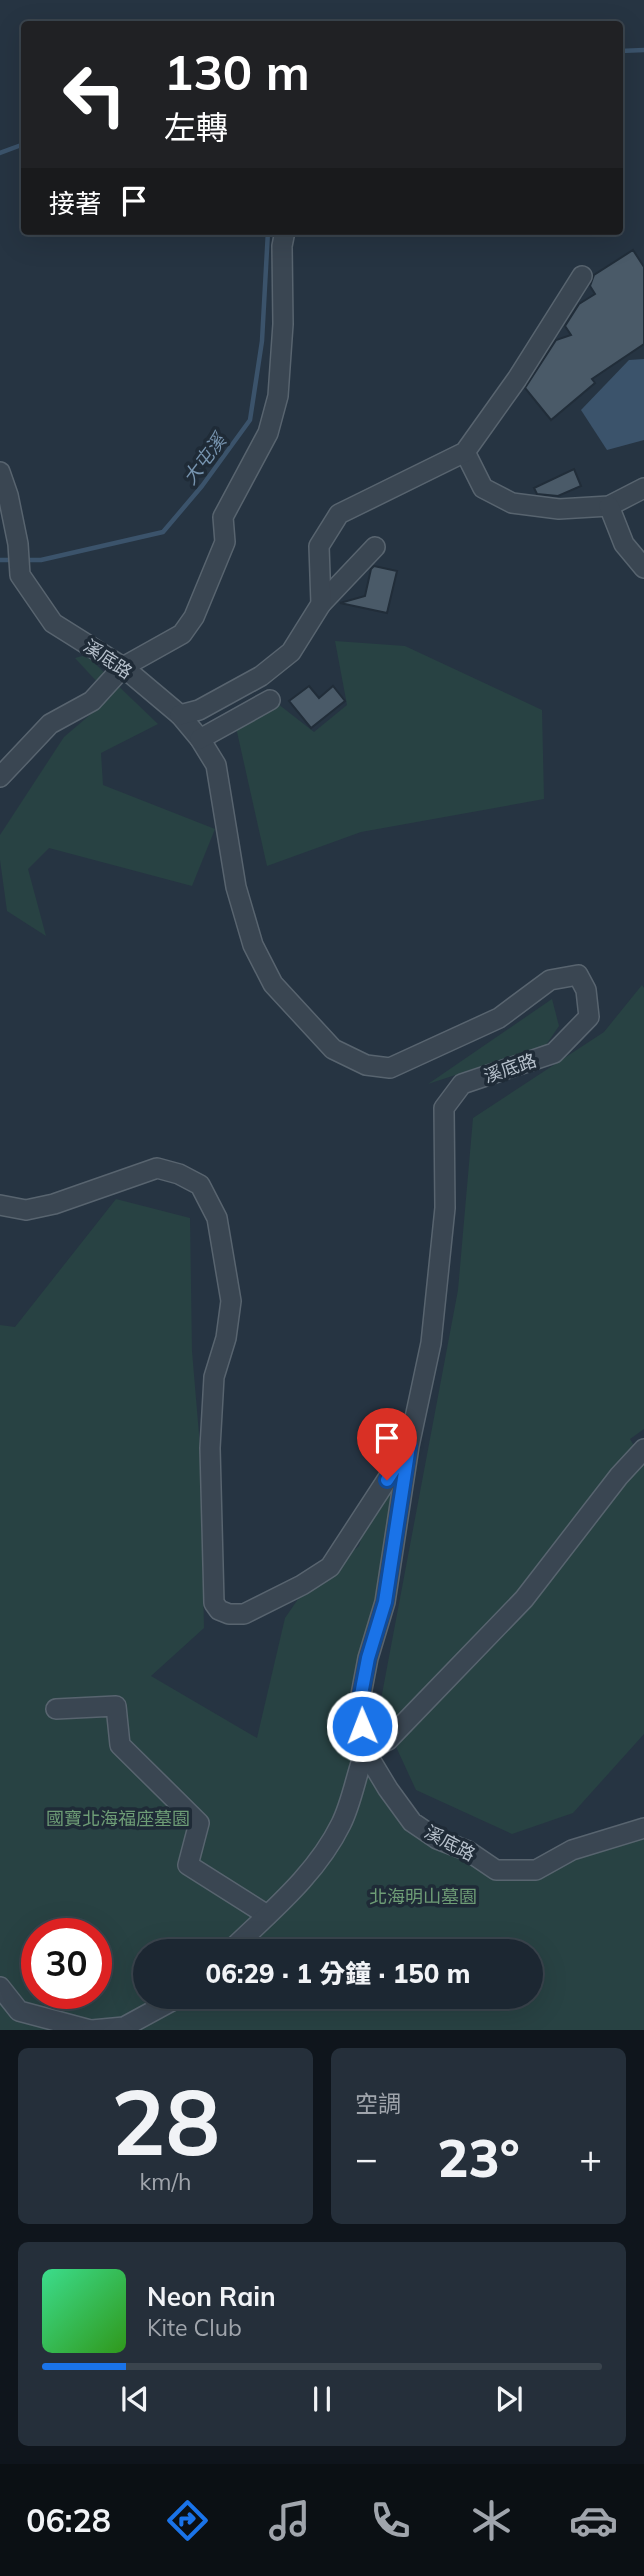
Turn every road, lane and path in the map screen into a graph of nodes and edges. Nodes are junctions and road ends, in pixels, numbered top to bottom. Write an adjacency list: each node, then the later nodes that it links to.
1 (284, 235): 10 (street)
2 (582, 276): 3 (street)
3 (464, 452): 6 (street); 9 (street)
4 (0, 472): 10 (street, 溪底路)
5 (644, 488): 6 (street)
6 (609, 506): 8 (street)
7 (375, 548): 9 (street)
8 (644, 568)
9 (321, 604): 12 (street)
10 (123, 667): 12 (street, 溪底路); 14 (street)
11 (270, 700): 13 (street)
12 (180, 715): 13 (street, 溪底路)
13 (201, 739): 16 (street, 溪底路)
14 (0, 777)
15 (0, 1205): 16 (street)
16 (409, 1446): 19 (street, 溪底路)
17 (644, 1449): 19 (street)
18 (56, 1709): 21 (street)
19 (365, 1751): 20 (street, 溪底路); 21 (street)
20 (644, 1828)
21 (267, 1915): 22 (street)
22 (242, 1939)
23 (0, 1987): 25 (street)
24 (157, 2009): 25 (street)
25 (91, 2030)

